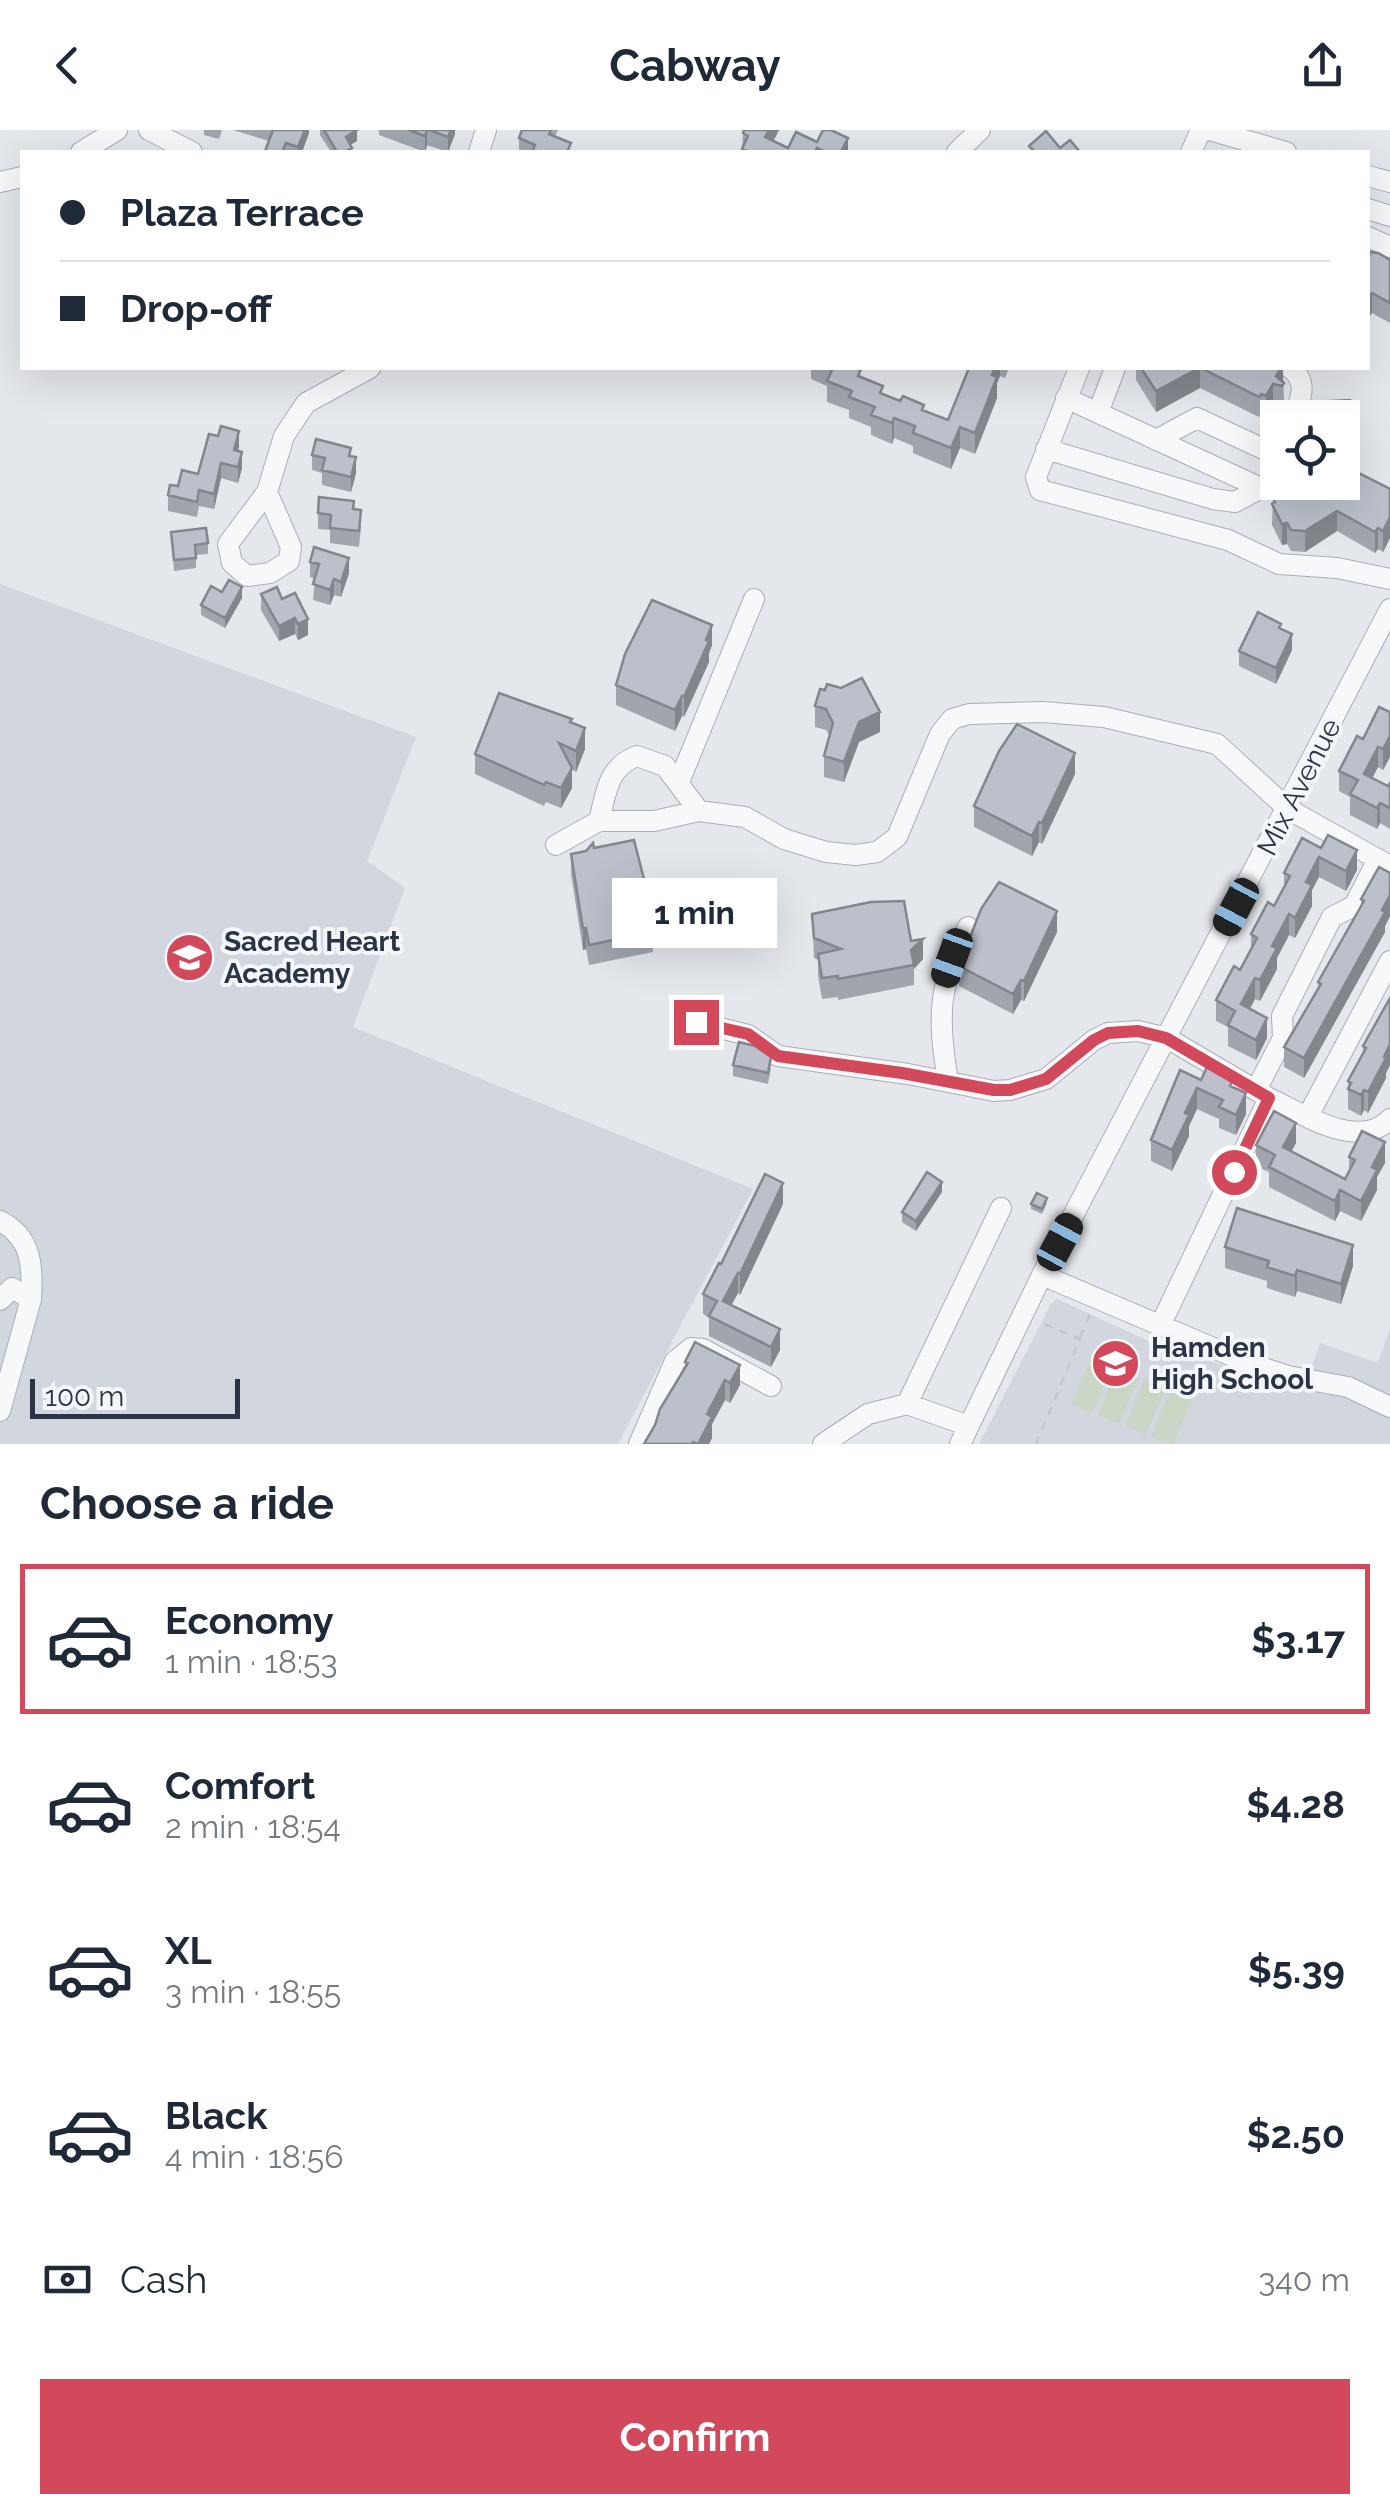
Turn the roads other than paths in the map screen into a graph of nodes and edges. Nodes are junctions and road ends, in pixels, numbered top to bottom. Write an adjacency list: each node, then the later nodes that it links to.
1 (118, 130): 5 (street)
2 (150, 130): 6 (street)
3 (980, 130): 7 (street)
4 (1209, 130): 8 (street)
5 (84, 150)
6 (188, 150)
7 (958, 150)
8 (1279, 150)
9 (366, 370): 22 (street)
10 (1078, 370): 13 (street)
11 (1114, 370): 15 (street)
12 (1292, 370): 14 (street)
13 (1066, 398): 15 (street); 18 (street)
14 (1298, 400)
15 (1098, 413): 16 (street)
16 (1156, 440): 17 (street); 19 (street)
17 (1260, 448)
18 (1046, 450): 23 (street); 24 (street)
19 (1221, 470): 20 (street); 23 (street)
20 (1260, 487)
21 (1260, 489): 23 (street)
22 (267, 492)
23 (1213, 499): 24 (street)
24 (1204, 534): 25 (street)
25 (1358, 573): 26 (street); 28 (street)
26 (1390, 579)
27 (754, 599): 30 (street)
28 (1390, 606): 29 (street, Mix Avenue)
29 (1382, 644): 31 (street, Mix Avenue)
30 (678, 782): 32 (street); 33 (street)
31 (1288, 809): 32 (street); 35 (street); 39 (street, Mix Avenue)
32 (700, 811): 33 (street)
33 (599, 821): 34 (street)
34 (556, 845)
35 (1384, 862): 41 (street)
36 (968, 927): 40 (street)
37 (1390, 960): 42 (street)
38 (696, 1022): 40 (street)
39 (1166, 1038): 40 (street); 41 (street); 46 (street, Mix Avenue)
40 (948, 1081)
41 (1263, 1094): 42 (street); 49 (street)
42 (1308, 1116): 43 (street)
43 (1390, 1119)
44 (1001, 1208): 51 (street)
45 (0, 1221): 47 (street)
46 (1042, 1276): 49 (street); 54 (street, Mix Avenue)
47 (31, 1299): 48 (street); 53 (street)
48 (0, 1300)
49 (1160, 1326): 52 (street)
50 (771, 1386): 55 (street)
51 (907, 1404): 54 (street); 56 (street)
52 (1390, 1407)
53 (0, 1411)
54 (964, 1435)
55 (642, 1436)
56 (823, 1444)

